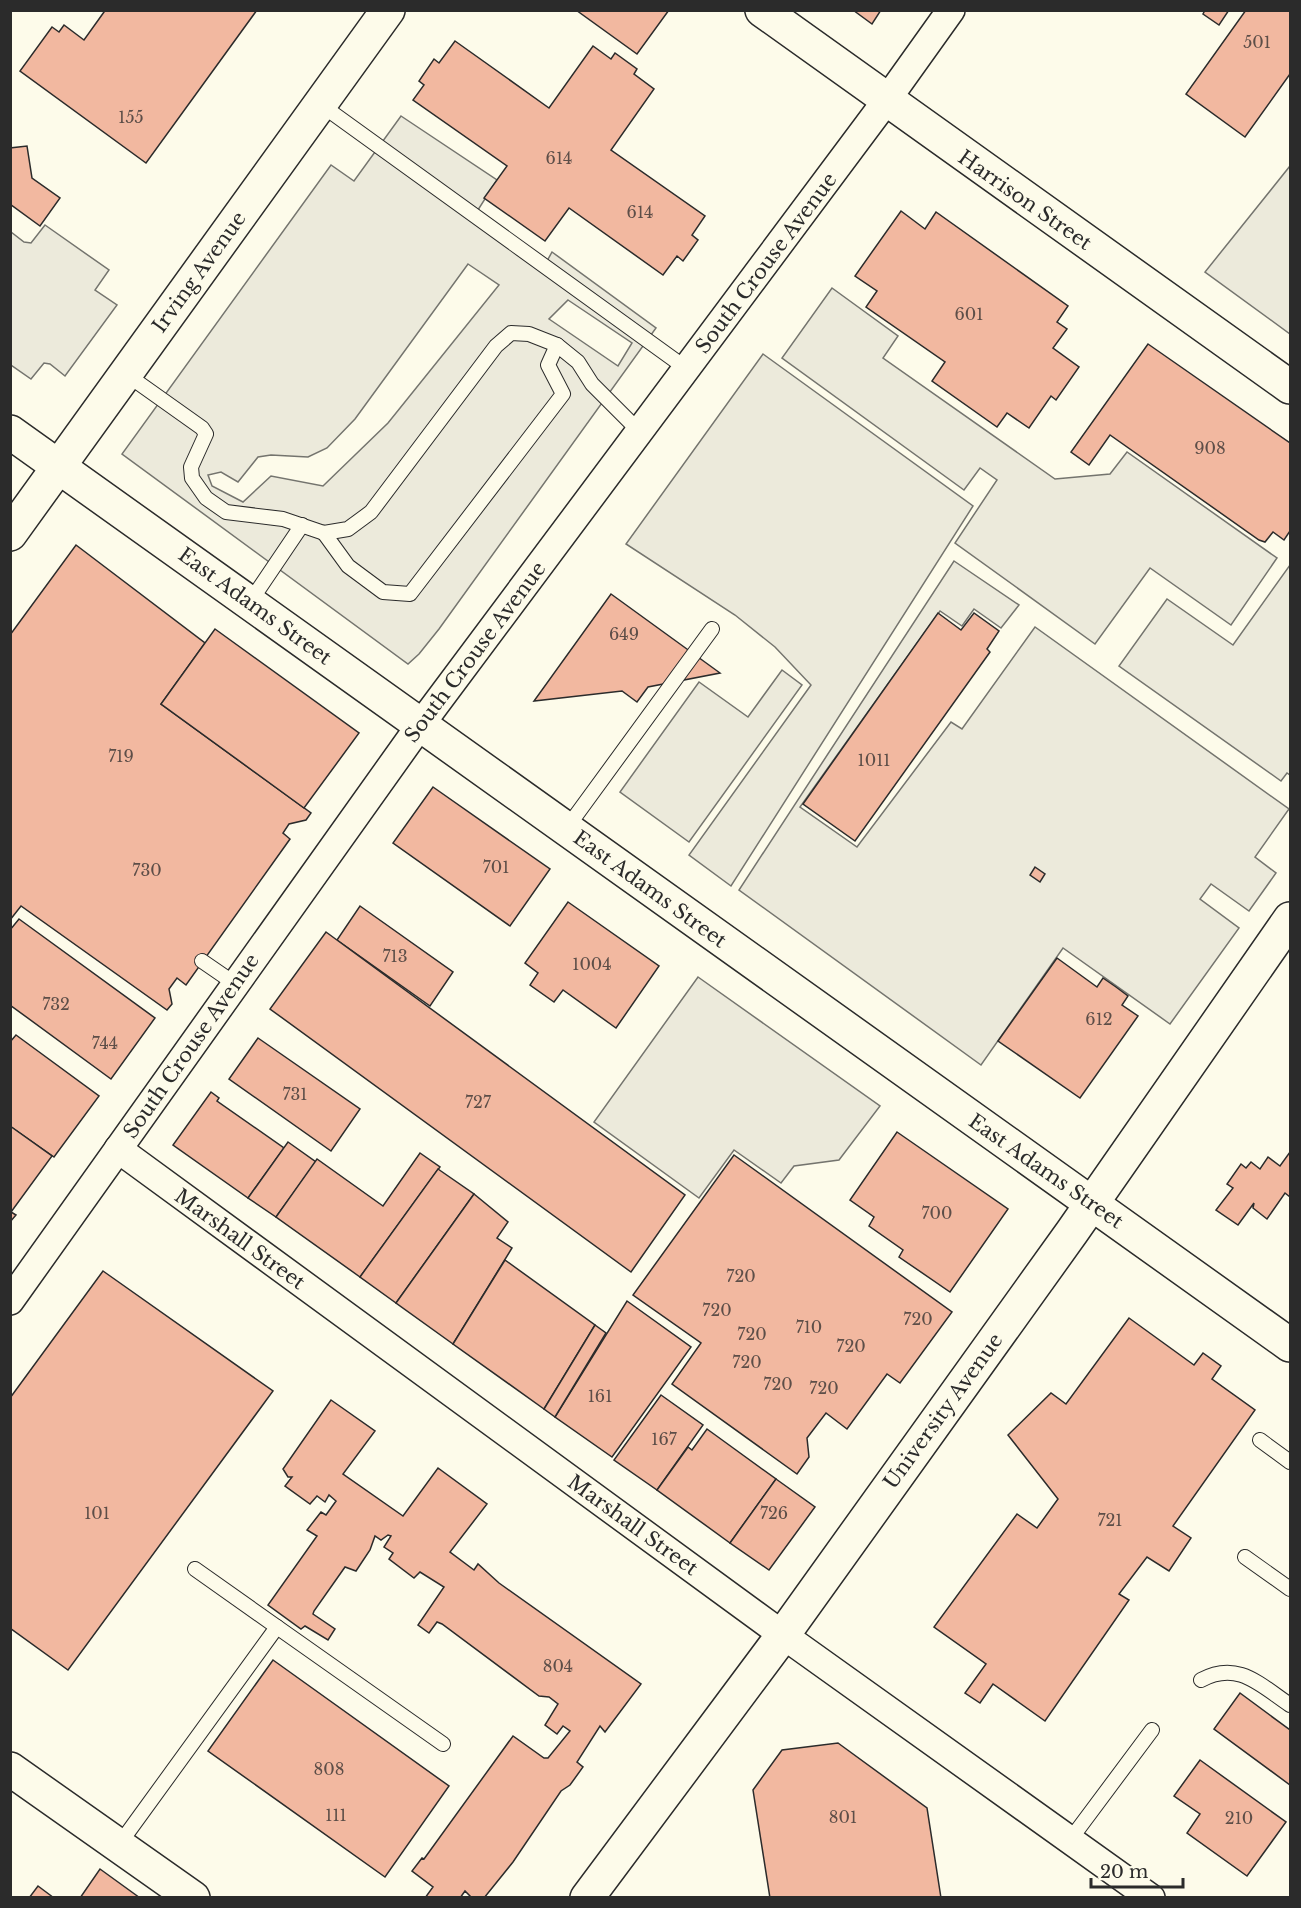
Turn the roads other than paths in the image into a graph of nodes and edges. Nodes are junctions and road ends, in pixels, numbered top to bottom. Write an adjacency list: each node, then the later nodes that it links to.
1 (388, 10): 5 (street, Irving Avenue)
2 (762, 10): 4 (street, Harrison Street)
3 (951, 10): 4 (street, South Crouse Avenue)
4 (886, 101): 7 (street, South Crouse Avenue); 9 (street, Harrison Street)
5 (320, 105): 7 (lane); 8 (street, Irving Avenue)
6 (557, 345): 11 (lane); 14 (lane); 14 (lane)
7 (687, 369): 11 (street, South Crouse Avenue)
8 (126, 374): 12 (street, Irving Avenue); 13 (lane)
9 (1290, 387)
10 (10, 432): 12 (street, East Adams Street)
11 (640, 432): 18 (street, South Crouse Avenue)
12 (59, 466): 15 (street, Irving Avenue); 16 (street, East Adams Street)
13 (302, 525): 14 (lane); 16 (lane)
14 (324, 533)
15 (10, 534)
16 (250, 602): 18 (street, East Adams Street)
17 (712, 629): 19 (lane)
18 (421, 724): 19 (street, East Adams Street); 22 (street, South Crouse Avenue)
19 (566, 829): 24 (street, East Adams Street)
20 (1290, 919): 24 (street, University Avenue)
21 (202, 961): 22 (lane)
22 (234, 984): 23 (street, South Crouse Avenue)
23 (118, 1149): 25 (street, South Crouse Avenue); 33 (street, Marshall Street)
24 (1091, 1204): 26 (street, East Adams Street); 33 (street, University Avenue)
25 (10, 1301)
26 (1290, 1345)
27 (1260, 1440): 28 (lane)
28 (1290, 1462)
29 (1245, 1557): 31 (lane)
30 (195, 1569): 32 (lane)
31 (1290, 1589)
32 (276, 1627): 37 (lane); 40 (lane)
33 (783, 1635): 39 (street, Marshall Street); 42 (street, University Avenue)
34 (1201, 1680): 35 (lane)
35 (1290, 1705)
36 (1152, 1730): 39 (lane)
37 (443, 1744)
38 (10, 1769): 40 (street)
39 (1070, 1840): 43 (street, Marshall Street)
40 (118, 1846): 41 (street)
41 (193, 1898)
42 (587, 1898)
43 (1150, 1898)

